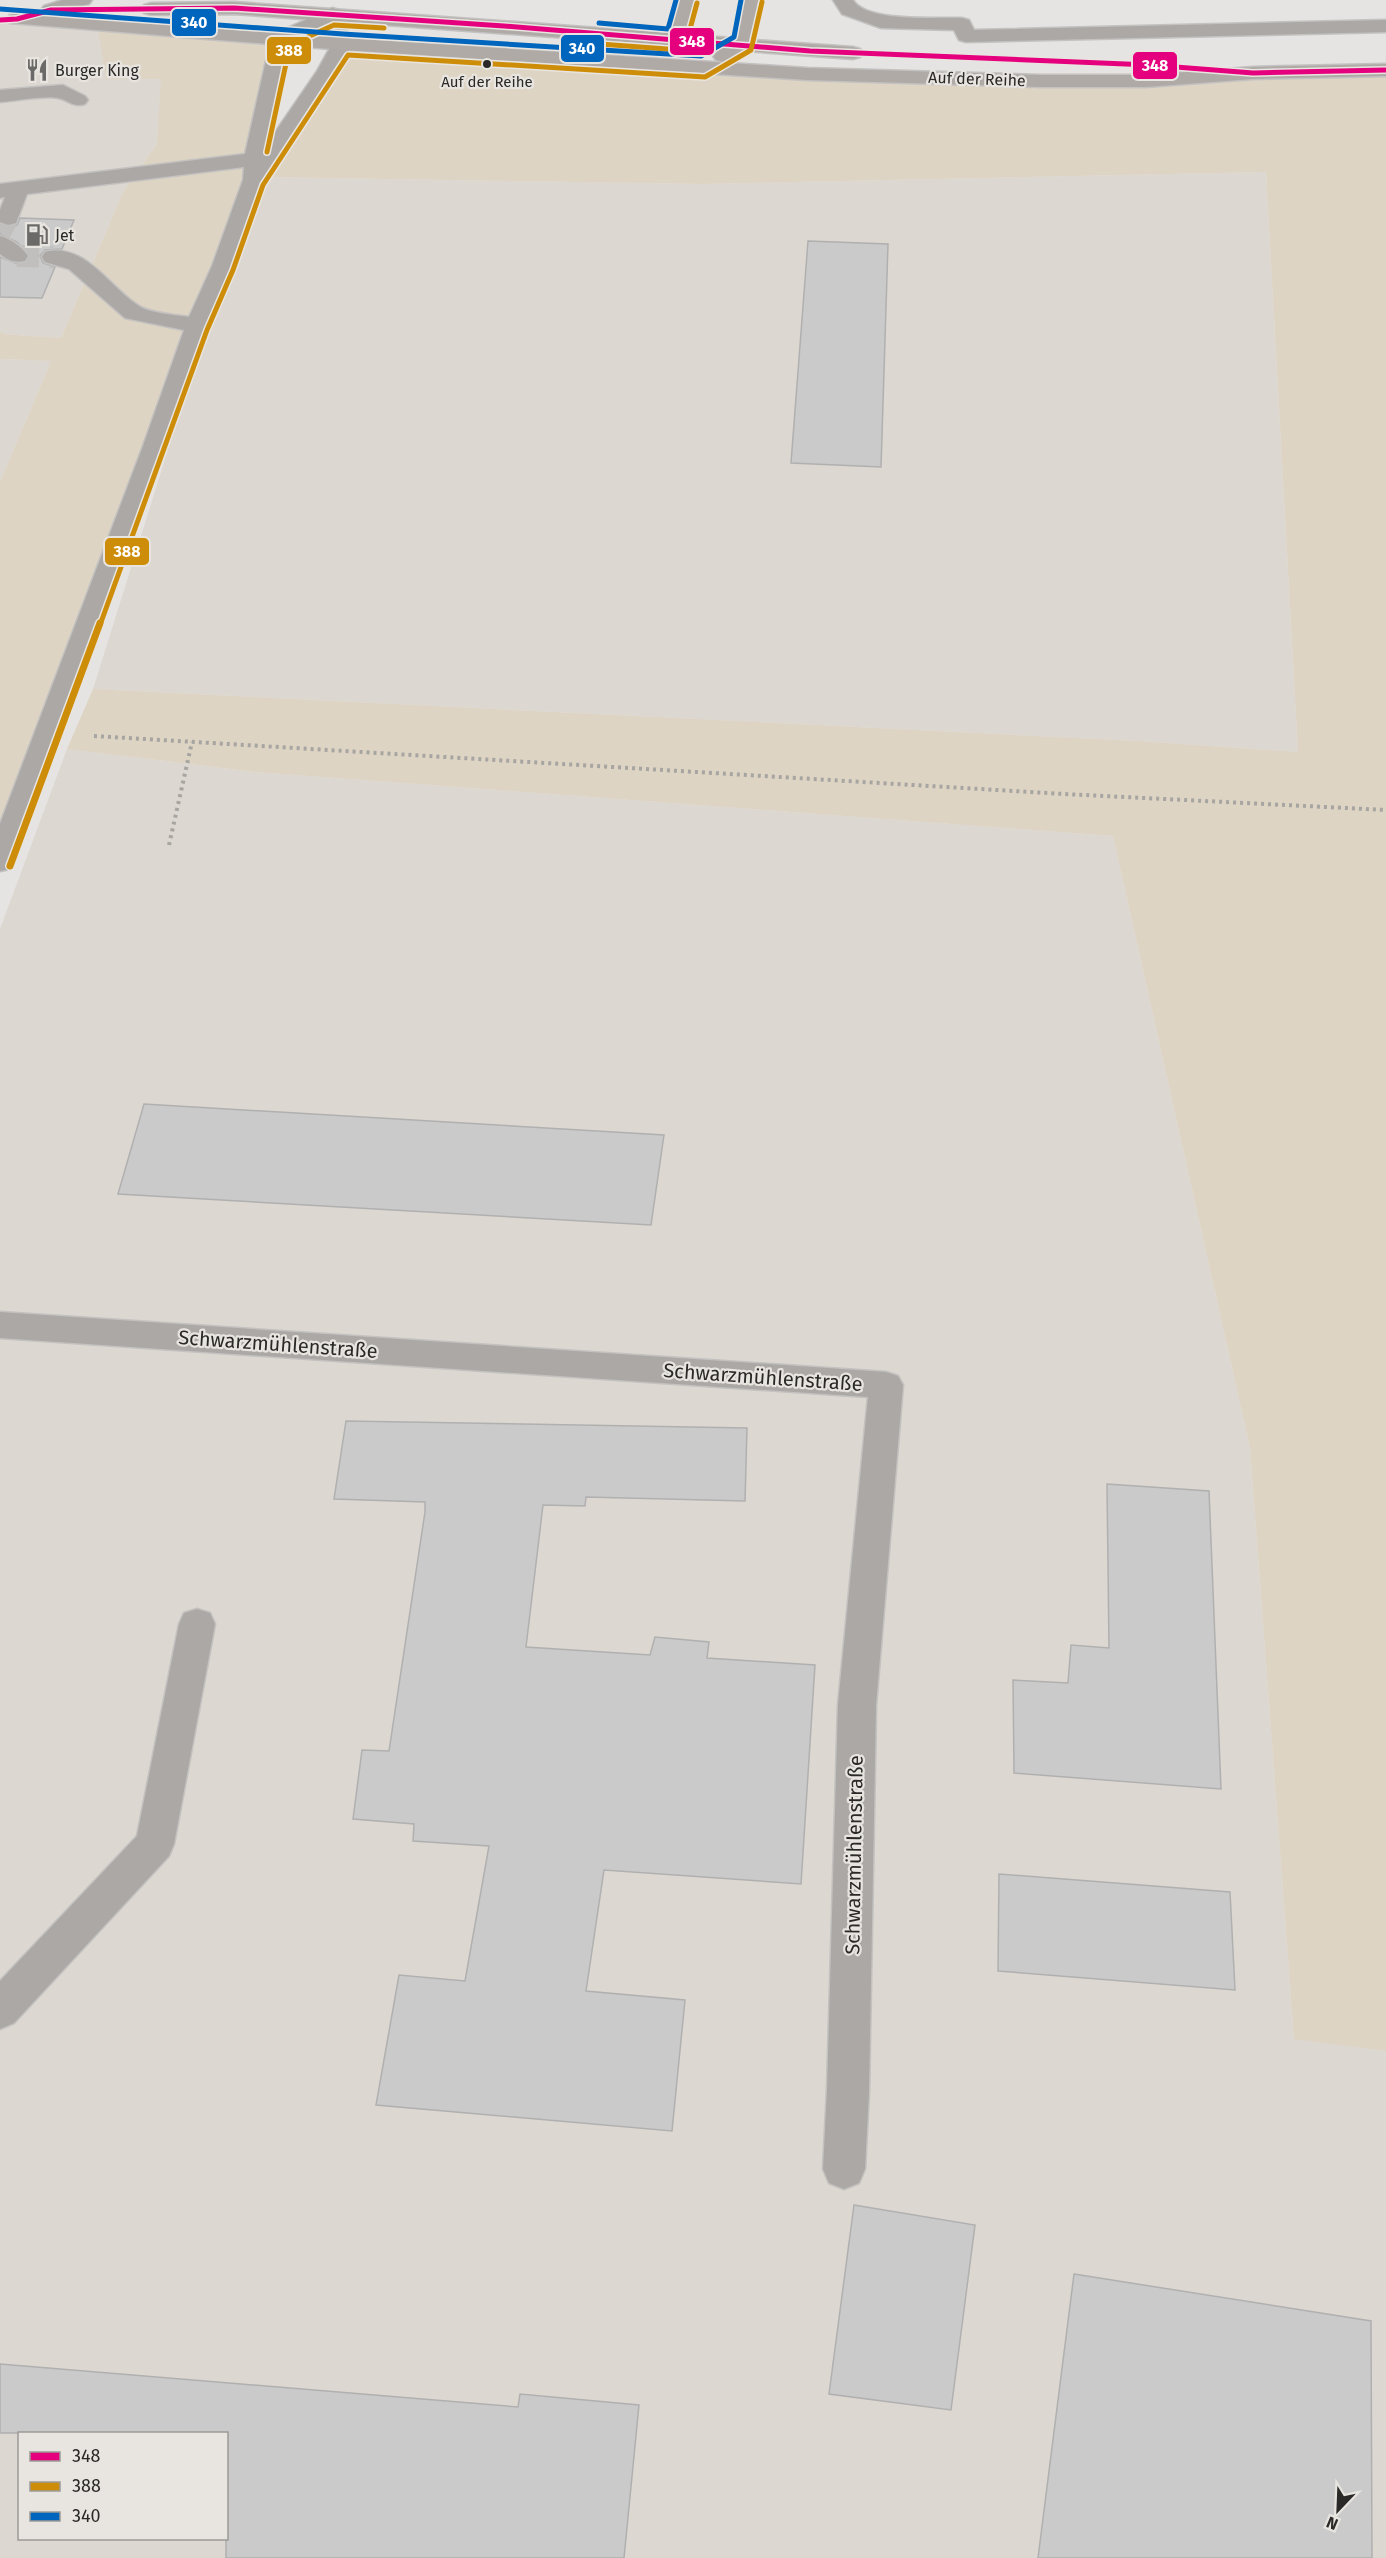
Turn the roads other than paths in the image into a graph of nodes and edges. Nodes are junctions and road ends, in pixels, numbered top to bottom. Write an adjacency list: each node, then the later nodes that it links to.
1 (82, 0): 5 (street)
2 (687, 0): 10 (main road)
3 (752, 0): 12 (main road)
4 (843, 0): 8 (street)
5 (51, 10): 6 (main road, Auf der Reihe); 7 (main road, Auf der Reihe)
6 (332, 14): 9 (street); 10 (main road, Auf der Reihe); 11 (street)
7 (9, 20): 9 (main road, Auf der Reihe)
8 (1386, 26)
9 (281, 38): 11 (main road, Auf der Reihe); 18 (street)
10 (676, 40): 12 (main road, Auf der Reihe); 13 (main road)
11 (342, 44): 13 (main road, Auf der Reihe); 18 (street)
12 (743, 44): 13 (main road); 15 (main road, Auf der Reihe)
13 (704, 67): 15 (main road, Auf der Reihe)
14 (1386, 70): 15 (main road, Auf der Reihe)
15 (1253, 73)
16 (0, 96): 17 (street)
17 (78, 100)
18 (254, 169): 19 (street); 22 (street)
19 (9, 191): 20 (street)
20 (8, 218)
21 (53, 257): 22 (street)
22 (196, 326): 23 (street)
23 (0, 862)
24 (0, 1325): 27 (street, Schwarzmühlenstraße)
25 (197, 1624): 26 (street)
26 (0, 2010)
27 (844, 2169)

